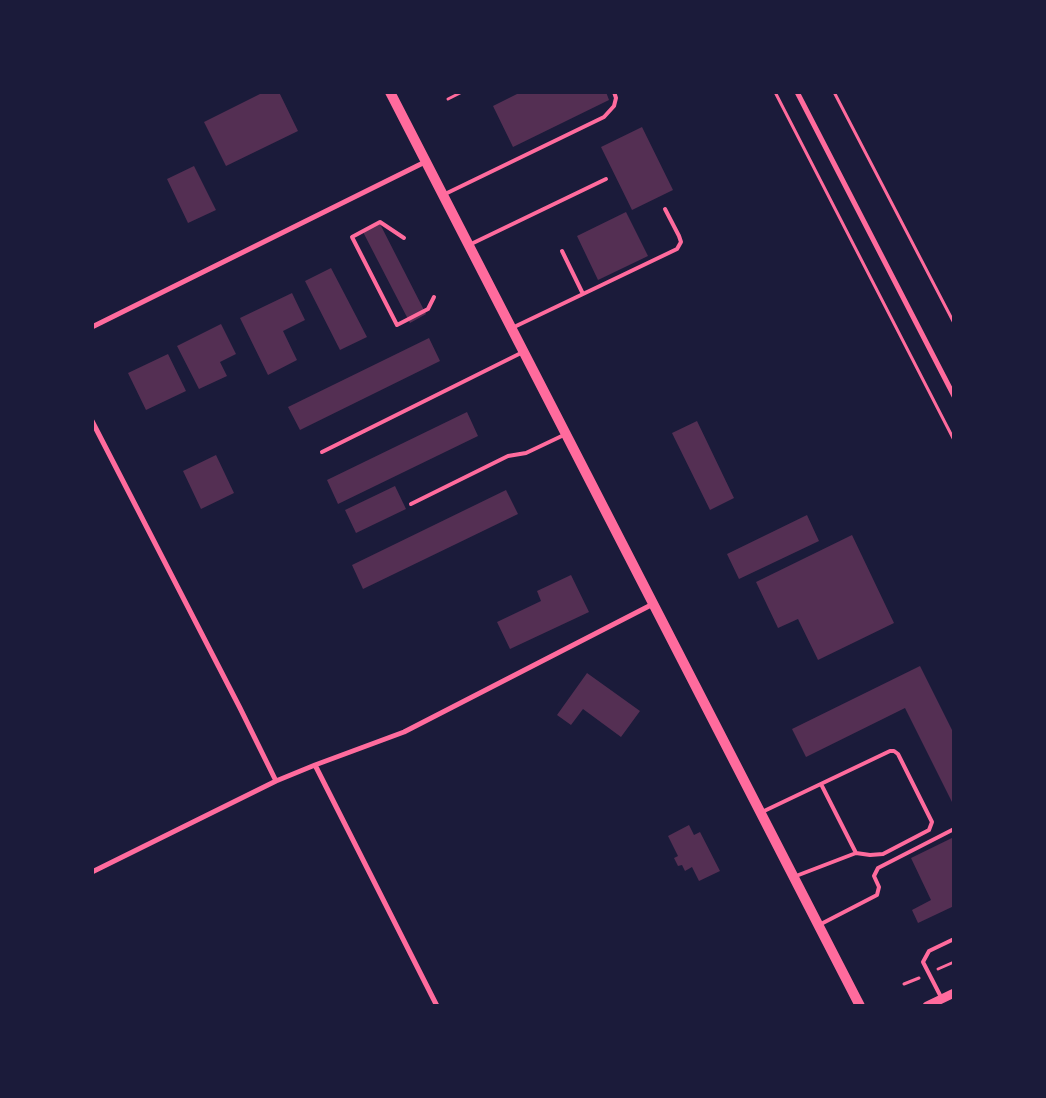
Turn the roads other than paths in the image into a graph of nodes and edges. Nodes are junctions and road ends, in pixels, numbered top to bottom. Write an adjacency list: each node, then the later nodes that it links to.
1 (390, 92): 6 (main road)
2 (475, 92): 3 (lane)
3 (488, 92)
4 (614, 92): 8 (lane)
5 (797, 92): 18 (street)
6 (425, 162): 8 (main road); 15 (street)
7 (606, 179): 11 (lane)
8 (442, 195): 11 (main road)
9 (665, 209): 13 (lane)
10 (404, 238): 14 (lane)
11 (468, 246): 16 (main road)
12 (562, 251): 13 (lane)
13 (582, 294): 16 (lane)
14 (434, 297)
15 (92, 328)
16 (511, 329): 17 (main road)
17 (523, 352): 20 (main road); 21 (lane)
18 (954, 396)
19 (92, 421): 25 (street)
20 (566, 434): 22 (lane); 23 (main road)
21 (322, 452)
22 (411, 504)
23 (653, 604): 24 (street); 27 (main road)
24 (315, 765): 25 (street); 36 (street)
25 (276, 782): 30 (street)
26 (821, 784): 27 (lane); 29 (lane); 29 (lane)
27 (761, 813): 31 (main road)
28 (954, 829): 32 (lane)
29 (856, 853): 31 (lane)
30 (92, 872)
31 (794, 877): 32 (main road)
32 (819, 926): 37 (main road)
33 (954, 939): 35 (lane)
34 (954, 993): 35 (street)
35 (942, 998): 38 (street)
36 (437, 1006)
37 (860, 1006)
38 (927, 1006)

